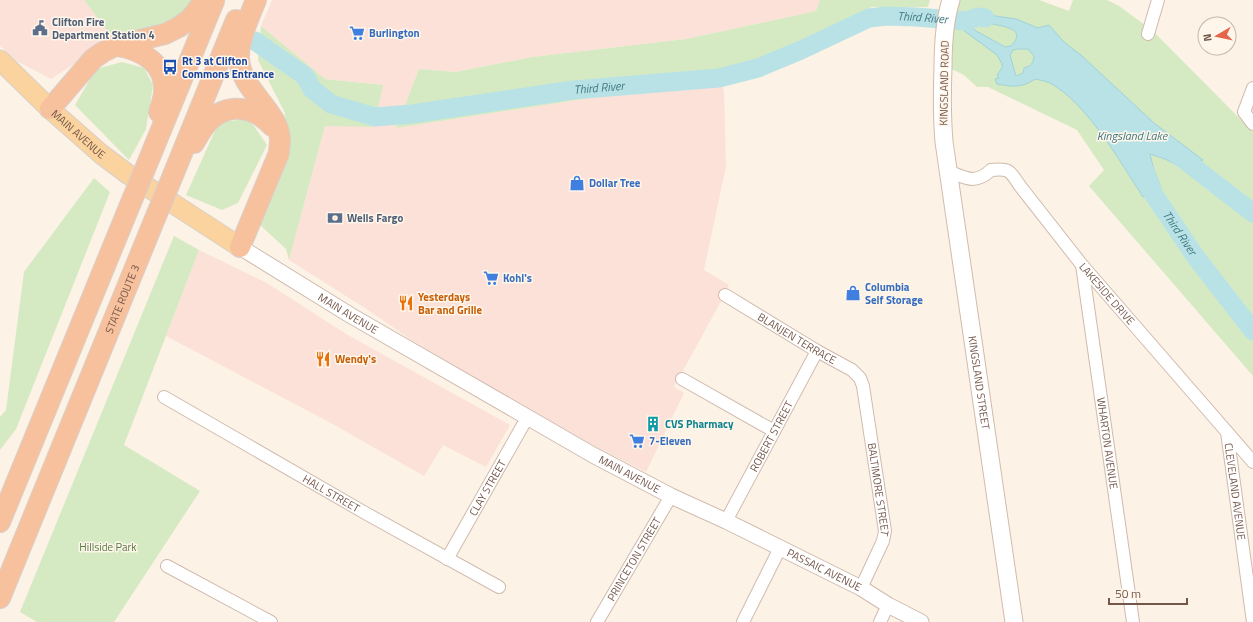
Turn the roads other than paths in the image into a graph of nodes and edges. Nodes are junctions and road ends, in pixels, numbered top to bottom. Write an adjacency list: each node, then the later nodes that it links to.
1 (205, 0): 8 (highway)
2 (214, 0): 15 (highway)
3 (244, 0): 17 (highway, STATE ROUTE 3)
4 (256, 0): 13 (highway)
5 (1158, 0): 7 (street)
6 (948, 12): 14 (main road, KINGSLAND ROAD)
7 (1148, 34)
8 (115, 46): 11 (highway); 15 (highway)
9 (0, 60): 11 (main road, MAIN AVENUE)
10 (1253, 88): 12 (street)
11 (50, 108): 18 (main road, MAIN AVENUE)
12 (1253, 124)
13 (280, 139): 17 (highway); 18 (highway)
14 (944, 142): 16 (main road, KINGSLAND STREET)
15 (145, 169): 31 (highway, bridge)
16 (948, 171): 19 (street, LAKESIDE DRIVE); 44 (main road, KINGSLAND STREET)
17 (169, 185): 37 (highway, STATE ROUTE 3, bridge)
18 (240, 247): 25 (street, MAIN AVENUE)
19 (1082, 265): 27 (street, LAKESIDE DRIVE); 45 (street, WHARTON AVENUE)
20 (725, 295): 21 (street, BLANJEN TERRACE)
21 (817, 351): 23 (street, BLANJEN TERRACE); 26 (street, ROBERT STREET)
22 (682, 379): 26 (street)
23 (863, 386): 36 (street, BALTIMORE STREET)
24 (164, 397): 33 (street, HALL STREET)
25 (527, 418): 29 (street, MAIN AVENUE); 33 (street, CLAY STREET)
26 (774, 431): 30 (street, ROBERT STREET)
27 (1227, 432): 28 (street, LAKESIDE DRIVE); 46 (street, CLEVELAND AVENUE)
28 (1253, 462)
29 (671, 496): 30 (street, MAIN AVENUE); 40 (street, PRINCETON STREET)
30 (726, 521): 32 (street, PASSAIC AVENUE)
31 (0, 522)
32 (780, 548): 36 (street, PASSAIC AVENUE); 41 (street)
33 (447, 559): 35 (street, HALL STREET)
34 (167, 566): 39 (street)
35 (499, 587)
36 (861, 588): 38 (street, PASSAIC AVENUE)
37 (0, 598)
38 (888, 605): 42 (street); 43 (street, PASSAIC AVENUE)
39 (271, 622)
40 (597, 622)
41 (743, 622)
42 (880, 622)
43 (921, 622)
44 (1014, 622)
45 (1133, 622)
46 (1253, 622)

